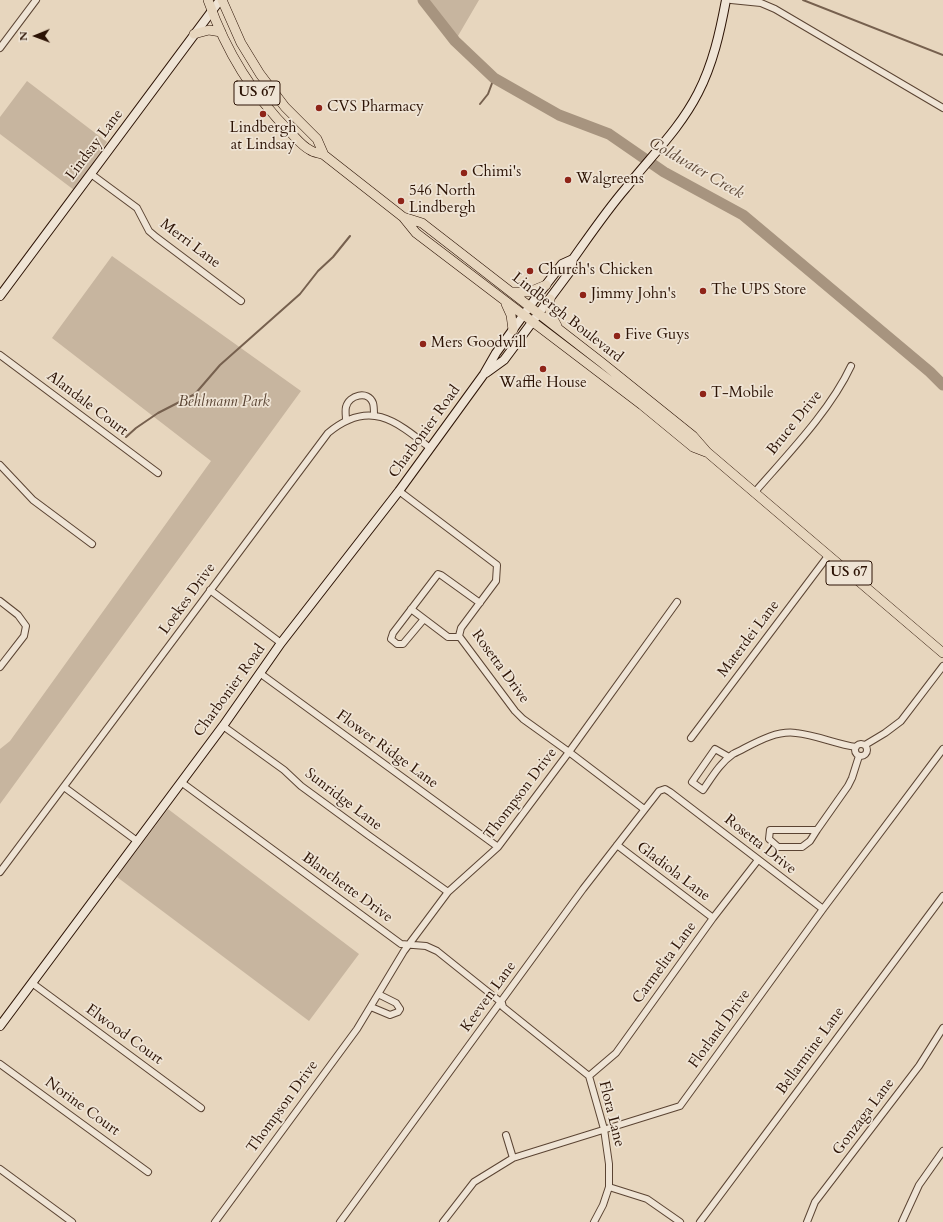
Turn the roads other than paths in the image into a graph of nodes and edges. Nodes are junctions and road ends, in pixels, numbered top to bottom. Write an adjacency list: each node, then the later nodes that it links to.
1 (36, 0): 9 (street)
2 (208, 0): 6 (main road, Lindbergh Boulevard / US 67)
3 (221, 0): 6 (main road, Lindsay Lane); 11 (main road, Lindbergh Boulevard / US 67)
4 (726, 0): 14 (main road)
5 (731, 0): 10 (street)
6 (212, 10): 7 (main road, Lindbergh Boulevard / US 67); 8 (main road, Lindsay Lane)
7 (221, 32): 8 (main road); 11 (main road, Lindbergh Boulevard / US 67)
8 (194, 34): 12 (main road, Lindsay Lane)
9 (0, 48)
10 (943, 108)
11 (324, 155): 13 (main road, Lindbergh Boulevard / US 67)
12 (91, 174): 17 (main road, Lindsay Lane); 19 (street, Merri Lane)
13 (404, 217): 16 (main road, Lindbergh Boulevard / US 67); 20 (main road, Lindbergh Boulevard / US 67)
14 (573, 259): 15 (main road, Charbonier Road); 18 (main road, Charbonier Road)
15 (546, 285): 16 (main road); 21 (main road, Charbonier Road)
16 (511, 292): 21 (main road, Lindbergh Boulevard / US 67)
17 (0, 296)
18 (550, 299): 22 (main road, Charbonier Road); 25 (main road)
19 (241, 301)
20 (504, 301): 23 (main road, Lindbergh Boulevard / US 67); 26 (main road)
21 (530, 306): 22 (main road, Lindbergh Boulevard / US 67); 23 (main road, Charbonier Road)
22 (538, 313): 24 (main road, Charbonier Road); 25 (main road, Lindbergh Boulevard / US 67)
23 (523, 316): 24 (main road, Lindbergh Boulevard / US 67); 26 (main road, Charbonier Road)
24 (532, 322): 29 (main road, Charbonier Road); 33 (main road, Lindbergh Boulevard / US 67)
25 (559, 329): 33 (main road, Lindbergh Boulevard / US 67)
26 (512, 330): 29 (main road, Charbonier Road)
27 (0, 355): 35 (street, Alandale Court)
28 (851, 366): 37 (street, Bruce Drive)
29 (484, 374): 32 (main road, Charbonier Road)
30 (374, 416): 31 (street, Loekes Drive); 31 (street); 32 (street, Loekes Drive)
31 (346, 420): 40 (street, Loekes Drive)
32 (430, 448): 36 (main road, Charbonier Road)
33 (707, 452): 37 (main road, Lindbergh Boulevard / US 67)
34 (0, 465): 38 (street)
35 (158, 473)
36 (399, 491): 43 (street, Rosetta Drive); 47 (main road, Charbonier Road)
37 (754, 493): 39 (main road, US 67)
38 (92, 544)
39 (828, 556): 48 (main road, US 67); 53 (street, Materdei Lane)
40 (210, 590): 47 (street); 61 (street, Loekes Drive)
41 (0, 601): 50 (street)
42 (677, 602): 57 (street, Thompson Drive)
43 (480, 603): 44 (street); 46 (street, Rosetta Drive)
44 (411, 609): 45 (street); 45 (street)
45 (424, 619): 46 (street)
46 (460, 637): 57 (street, Rosetta Drive)
47 (281, 643): 51 (main road, Charbonier Road)
48 (943, 653)
49 (943, 666): 54 (street)
50 (0, 667)
51 (261, 674): 52 (main road, Charbonier Road); 67 (street, Flower Ridge Lane)
52 (223, 726): 60 (main road, Charbonier Road); 70 (street, Sunridge Lane)
53 (691, 738)
54 (865, 745): 55 (street); 58 (street)
55 (856, 747): 58 (street); 59 (street)
56 (943, 749): 72 (street, Florland Drive)
57 (569, 752): 63 (street, Rosetta Drive); 67 (street, Thompson Drive)
58 (859, 756): 64 (street)
59 (729, 757): 59 (street)
60 (181, 782): 65 (main road, Charbonier Road); 74 (street, Blanchette Drive)
61 (64, 787): 65 (street); 69 (street, Loekes Drive)
62 (662, 789): 63 (street, Keeven Lane); 68 (street, Rosetta Drive)
63 (644, 810): 66 (street, Keeven Lane)
64 (817, 830): 64 (street)
65 (137, 841): 75 (main road, Charbonier Road)
66 (617, 846): 73 (street, Gladiola Lane); 77 (street, Keeven Lane)
67 (498, 847): 70 (street, Thompson Drive)
68 (758, 860): 72 (street, Rosetta Drive); 73 (street, Carmelita Lane)
69 (0, 872)
70 (448, 892): 74 (street, Thompson Drive)
71 (943, 896): 97 (street, Bellarmine Lane)
72 (823, 909): 84 (street, Florland Drive)
73 (714, 918): 82 (street, Carmelita Lane)
74 (410, 944): 76 (street, Thompson Drive); 77 (street, Blanchette Drive)
75 (32, 983): 79 (main road, Charbonier Road); 83 (street, Elwood Court)
76 (378, 994): 78 (street, Thompson Drive); 78 (street)
77 (502, 1002): 82 (street, Flora Lane); 93 (street, Keeven Lane)
78 (371, 1007): 92 (street, Thompson Drive)
79 (0, 1026)
80 (943, 1028): 98 (street, Gonzaga Lane)
81 (0, 1064): 89 (street, Norine Court)
82 (589, 1076): 84 (street, Flora Lane)
83 (201, 1108)
84 (604, 1130): 87 (street, Florland Drive); 90 (street, Flora Lane)
85 (506, 1135): 87 (street)
86 (943, 1151): 99 (street)
87 (514, 1158): 94 (street, Florland Drive)
88 (0, 1169): 91 (street)
89 (148, 1172)
90 (609, 1187): 95 (street, Flora Lane); 96 (street)
91 (72, 1222)
92 (215, 1222)
93 (340, 1222)
94 (444, 1222)
95 (594, 1222)
96 (680, 1222)
97 (700, 1222)
98 (807, 1222)
99 (902, 1222)

